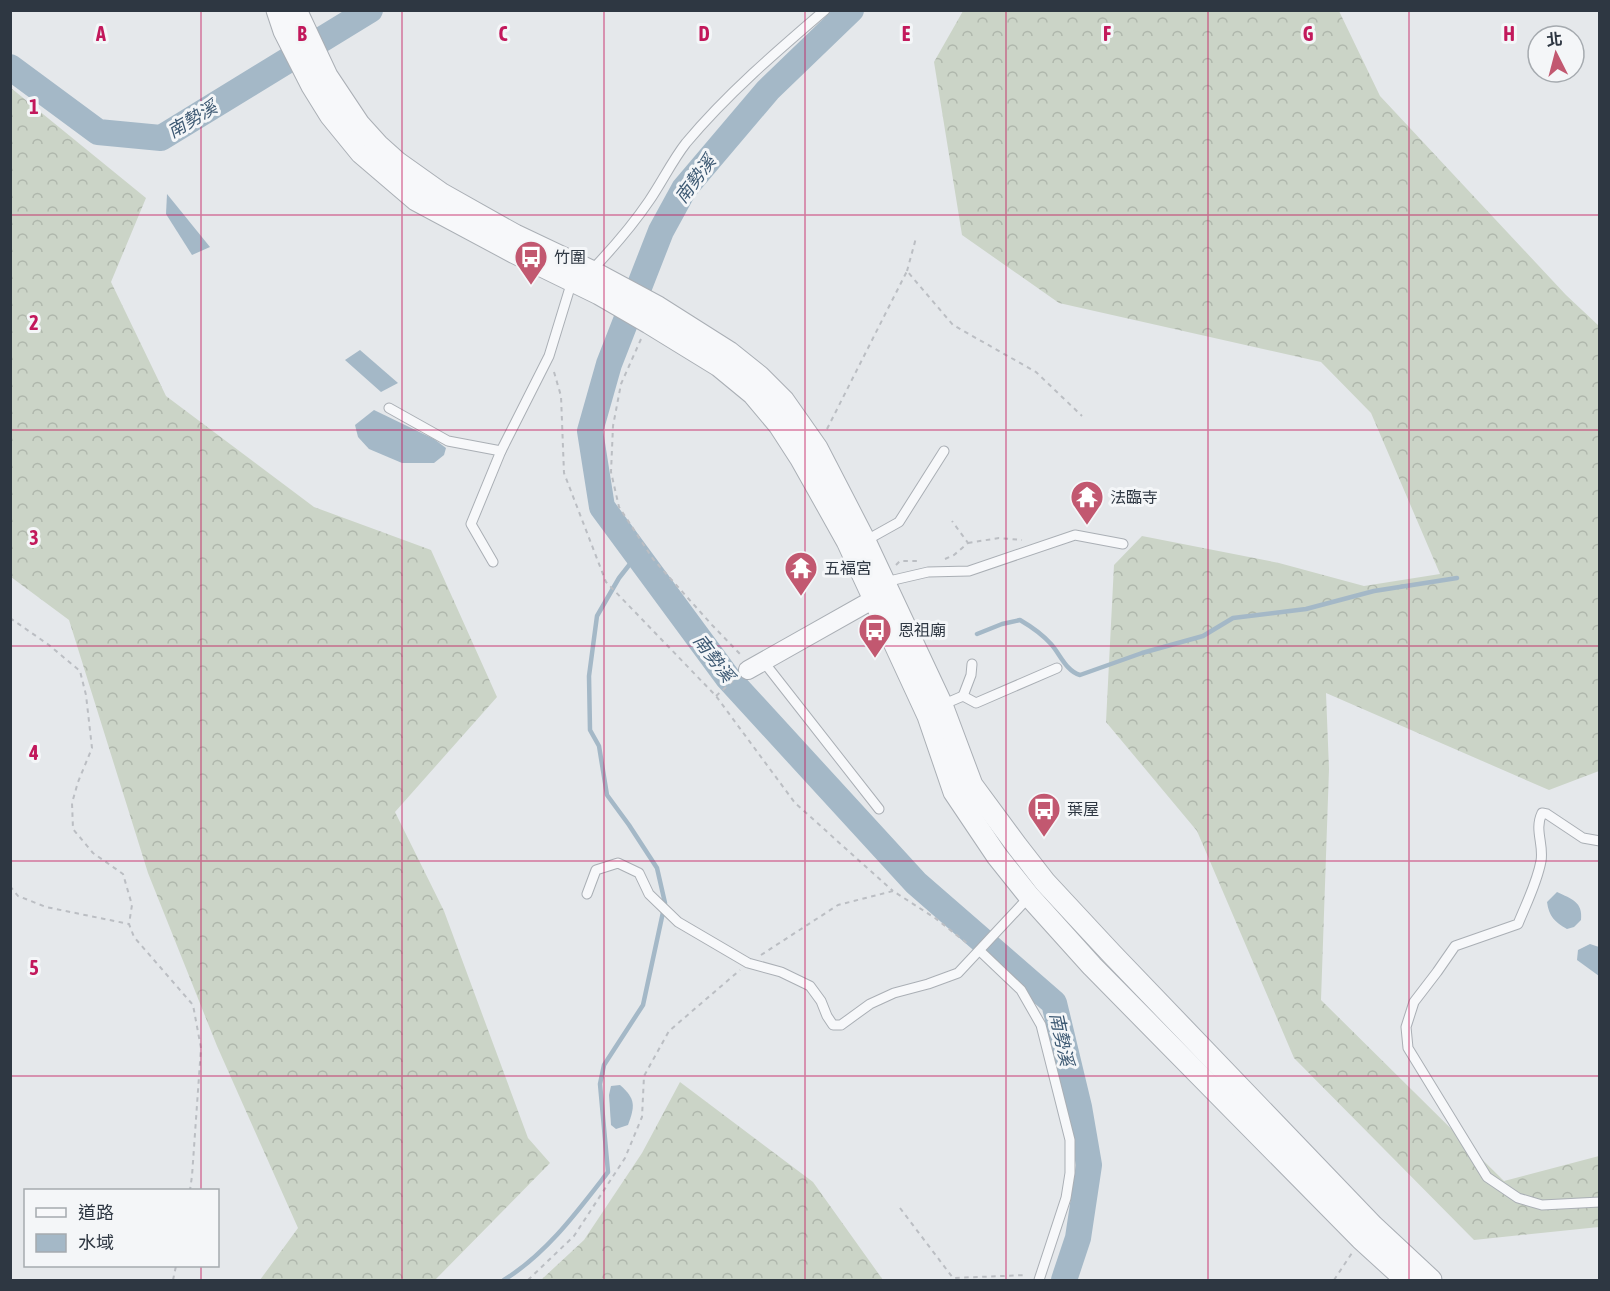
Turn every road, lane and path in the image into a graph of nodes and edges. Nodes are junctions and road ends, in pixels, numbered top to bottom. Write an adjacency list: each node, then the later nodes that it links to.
1 (276, 10): 3 (street)
2 (825, 10): 8 (lane)
3 (294, 22): 4 (street)
4 (319, 81): 7 (street); 8 (street)
5 (916, 238): 6 (path)
6 (907, 271): 12 (path); 15 (path)
7 (572, 281): 8 (street); 10 (lane)
8 (600, 282): 9 (street)
9 (650, 317): 15 (street); 27 (path)
10 (549, 356): 13 (lane); 29 (path)
11 (389, 408): 13 (lane)
12 (1082, 416)
13 (501, 451): 23 (lane)
14 (944, 451): 17 (lane)
15 (809, 454): 17 (street); 24 (street)
16 (952, 521): 18 (path)
17 (865, 541): 24 (street)
18 (968, 543): 20 (path); 22 (path)
19 (1123, 544): 20 (lane)
20 (1042, 545): 24 (lane)
21 (921, 561): 24 (path)
22 (943, 561)
23 (493, 562)
24 (879, 591): 27 (street); 31 (street)
25 (10, 618): 39 (path)
26 (972, 664): 30 (lane)
27 (755, 666): 29 (path); 32 (lane)
28 (1057, 668): 30 (lane)
29 (716, 696): 36 (path)
30 (963, 696): 31 (lane)
31 (935, 711): 34 (street); 38 (street)
32 (879, 809)
33 (1599, 841): 43 (lane)
34 (1045, 882): 38 (street); 45 (street)
35 (10, 886): 39 (path)
36 (893, 891): 40 (path); 41 (path)
37 (587, 894): 41 (lane)
38 (1026, 900): 40 (lane); 45 (street)
39 (129, 924): 42 (path)
40 (980, 950): 41 (lane); 46 (lane)
41 (748, 963): 47 (path)
42 (190, 1189)
43 (1599, 1202)
44 (900, 1208): 46 (path)
45 (1367, 1233): 48 (path); 49 (street); 50 (street)
46 (1041, 1277)
47 (528, 1281)
48 (1334, 1281)
49 (1406, 1281)
50 (1431, 1281)

